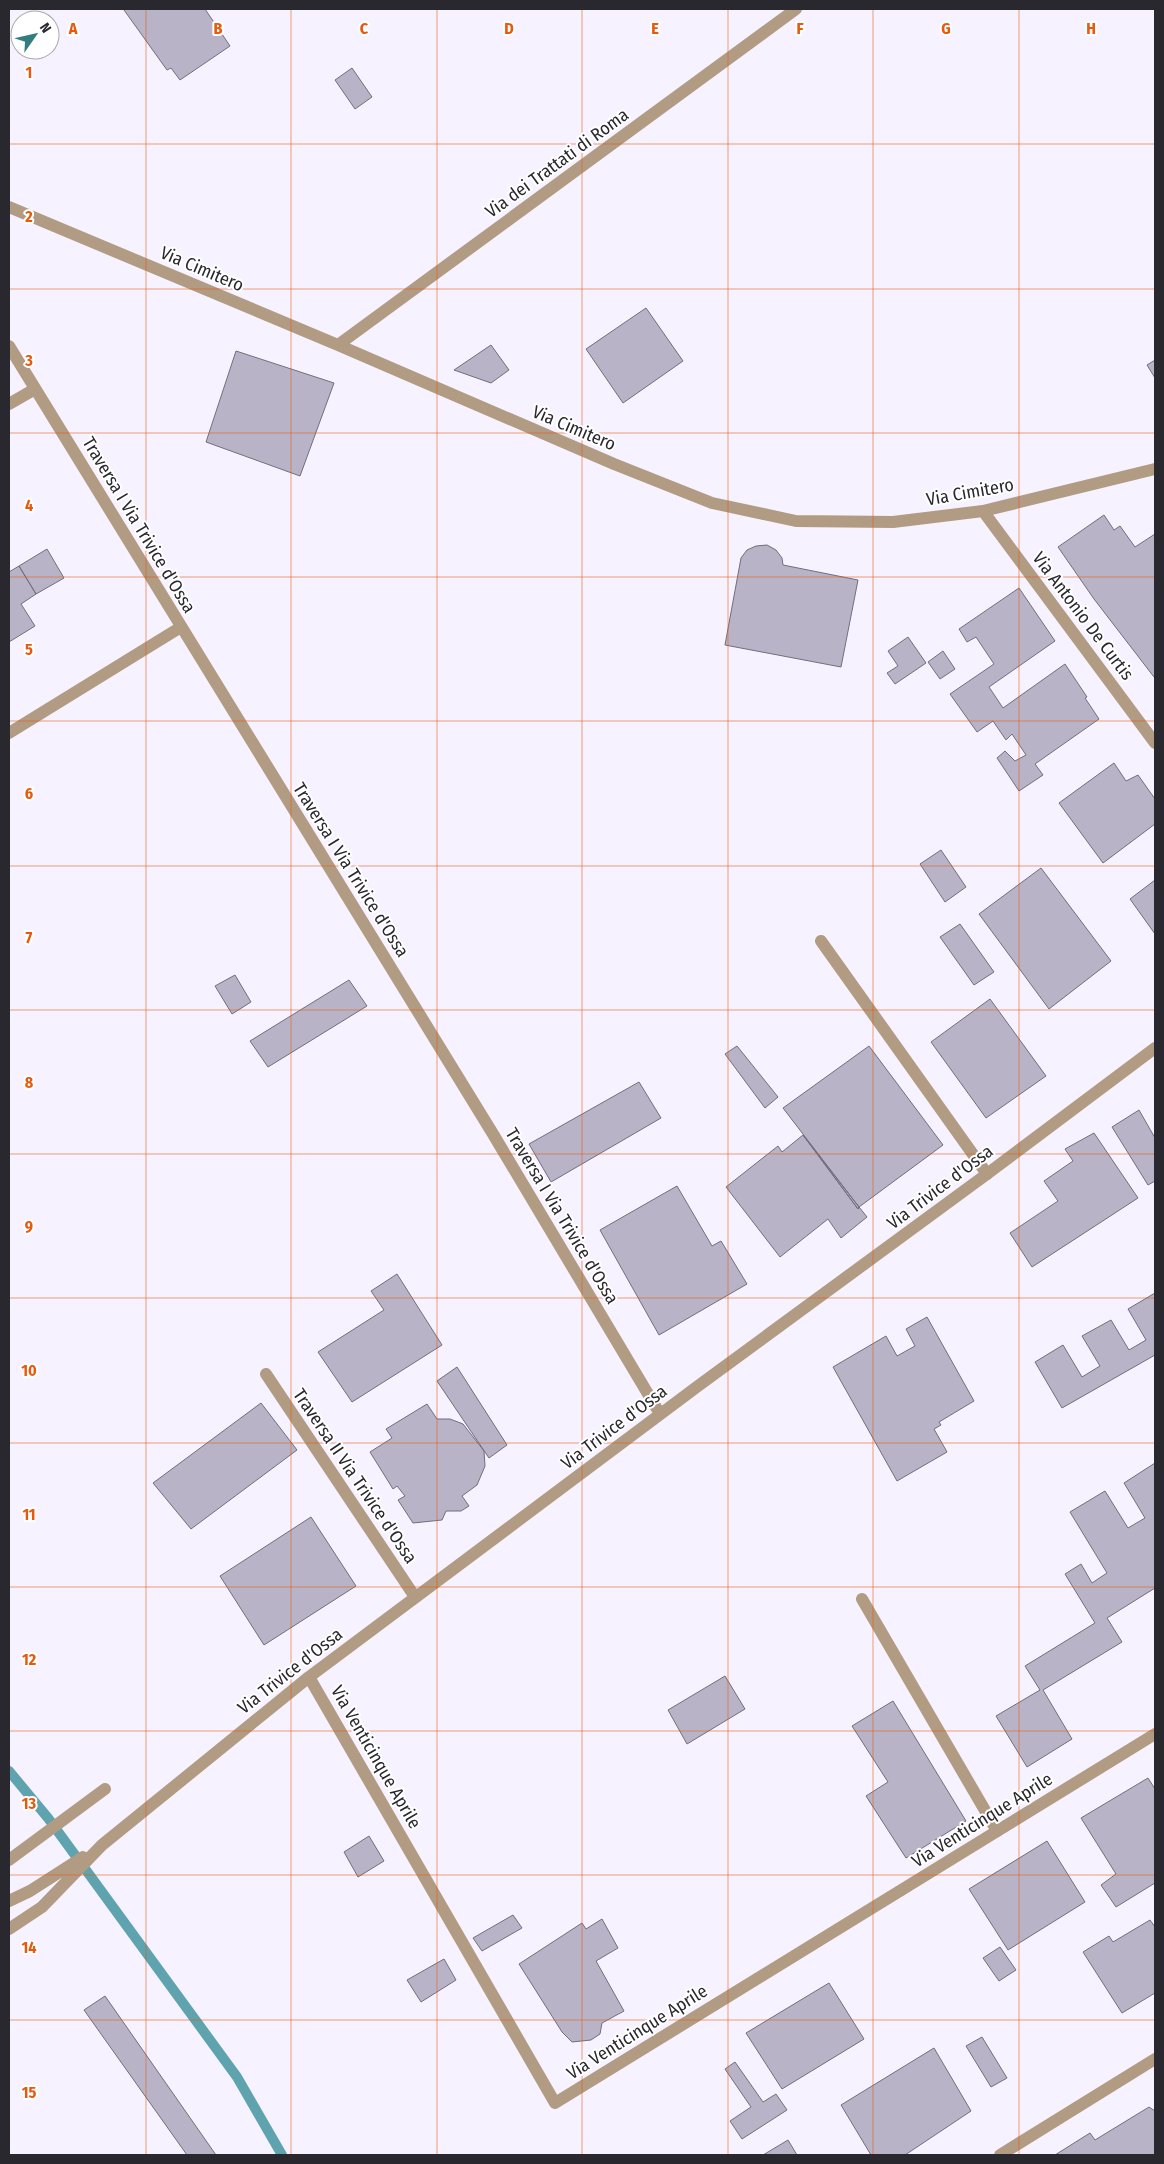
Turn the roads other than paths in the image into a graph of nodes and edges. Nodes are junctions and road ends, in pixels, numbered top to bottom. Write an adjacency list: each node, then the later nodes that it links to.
1 (796, 9): 3 (street, Via dei Trattati di Roma)
2 (9, 207): 3 (street, Via Cimitero)
3 (338, 345): 8 (street, Via Cimitero)
4 (9, 346): 5 (street, Traversa I Via Trivice d'Ossa)
5 (36, 389): 6 (street); 9 (street, Traversa I Via Trivice d'Ossa)
6 (9, 404)
7 (1155, 469): 8 (street, Via Cimitero)
8 (983, 511): 11 (street, Via Antonio De Curtis)
9 (181, 627): 10 (street); 16 (street, Traversa I Via Trivice d'Ossa)
10 (9, 733)
11 (1155, 743)
12 (821, 941): 14 (street)
13 (1155, 1048): 14 (street, Via Trivice d'Ossa)
14 (987, 1174): 16 (street, Via Trivice d'Ossa)
15 (266, 1374): 17 (street, Traversa II Via Trivice d'Ossa)
16 (660, 1414): 17 (street, Via Trivice d'Ossa)
17 (415, 1597): 19 (street, Via Trivice d'Ossa)
18 (862, 1599): 22 (street)
19 (309, 1677): 22 (street, Via Venticinque Aprile); 23 (street, Via Trivice d'Ossa)
20 (1155, 1734): 22 (street, Via Venticinque Aprile)
21 (105, 1790): 24 (street)
22 (997, 1831)
23 (102, 1845): 25 (street); 26 (street)
24 (9, 1860)
25 (9, 1902)
26 (9, 1929)
27 (1155, 2059): 28 (street)
28 (1000, 2155)

